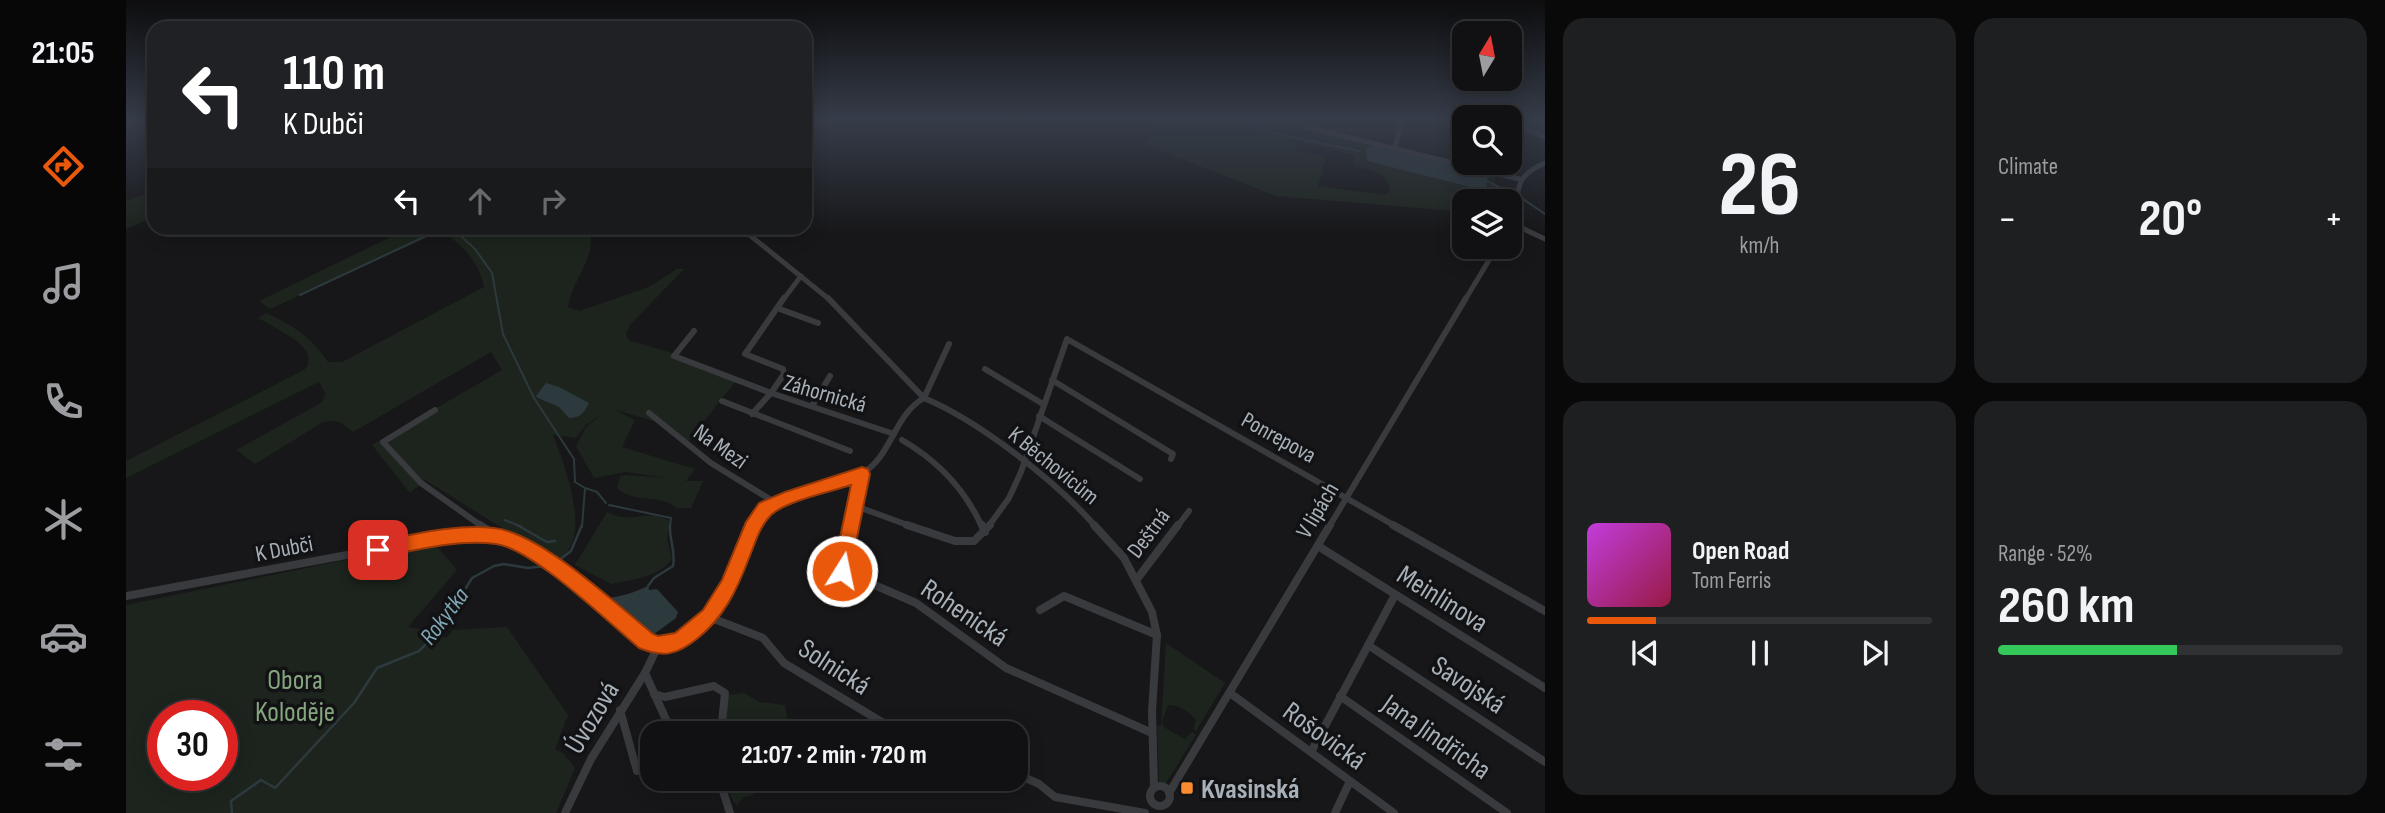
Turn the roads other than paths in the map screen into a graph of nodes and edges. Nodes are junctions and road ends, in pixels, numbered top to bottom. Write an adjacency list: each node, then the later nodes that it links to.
1 (1545, 163): 3 (street)
2 (1504, 175): 3 (street)
3 (1519, 179): 4 (street)
4 (1518, 189)
5 (1522, 229): 7 (street)
6 (750, 235): 9 (street, K Běchovicům)
7 (1545, 239)
8 (1490, 259): 33 (street, V lipách)
9 (801, 276): 10 (street); 18 (street, K Běchovicům)
10 (777, 308): 11 (street); 17 (street)
11 (818, 323)
12 (694, 331): 17 (street)
13 (949, 344): 18 (street)
14 (985, 369): 20 (street)
15 (830, 376): 21 (street)
16 (1052, 380): 20 (street); 29 (street); 33 (street, Ponrepova)
17 (771, 393): 21 (street, Záhornická); 24 (street, Záhornická)
18 (924, 398): 26 (street); 30 (street, K Běchovicům)
19 (722, 401): 24 (street, Záhornická)
20 (1043, 404): 25 (street)
21 (812, 406): 26 (street, Záhornická)
22 (435, 411): 38 (street)
23 (649, 413): 35 (street, Na Mezi)
24 (752, 414): 28 (street, Záhornická)
25 (1039, 416): 30 (street); 32 (street)
26 (894, 434): 31 (street)
27 (902, 440): 37 (street)
28 (850, 451)
29 (1171, 459)
30 (1026, 462): 37 (street); 40 (street, K Běchovicům)
31 (862, 474): 34 (street, Rohenická); 35 (street)
32 (1140, 479)
33 (1348, 497): 39 (street, V lipách); 44 (street, Ponrepova)
34 (857, 500): 37 (street); 58 (street, Rohenická)
35 (776, 503): 45 (street)
36 (1189, 510): 40 (street, Deštná)
37 (985, 532)
38 (497, 536): 42 (street, K Dubči); 48 (street, K Dubči)
39 (1318, 546): 41 (street, Meinlinova); 51 (street, V lipách)
40 (1137, 579): 46 (street, K Běchovicům)
41 (1395, 595): 47 (street); 50 (street, Meinlinova)
42 (126, 596)
43 (1040, 610): 46 (street)
44 (1545, 611)
45 (709, 617): 48 (street); 57 (street, Solnická)
46 (1157, 635): 58 (street, K Běchovicům)
47 (1368, 645): 53 (street); 60 (street, Savojská)
48 (658, 646): 49 (street, Úvozová)
49 (645, 673): 52 (street); 54 (street, Úvozová)
50 (1545, 688)
51 (1230, 693): 59 (street, Rošovická); 66 (street, V lipách)
52 (654, 694): 55 (street); 56 (street)
53 (1340, 696): 59 (street); 73 (street, Jana Jindřicha)
54 (620, 710): 61 (street); 68 (street, Úvozová)
55 (666, 721)
56 (722, 721)
57 (880, 721)
58 (1152, 733): 64 (street, K Běchovicům)
59 (1311, 752): 63 (street, Rošovická)
60 (1545, 762)
61 (637, 771)
62 (1028, 779): 70 (street)
63 (1350, 781): 71 (street); 72 (street, Rošovická)
64 (1154, 786): 66 (street); 67 (street)
65 (723, 791): 69 (street)
66 (1169, 793): 67 (street)
67 (1156, 809)
68 (565, 813)
69 (730, 813)
70 (1145, 813)
71 (1335, 813)
72 (1394, 813)
73 (1507, 813)

